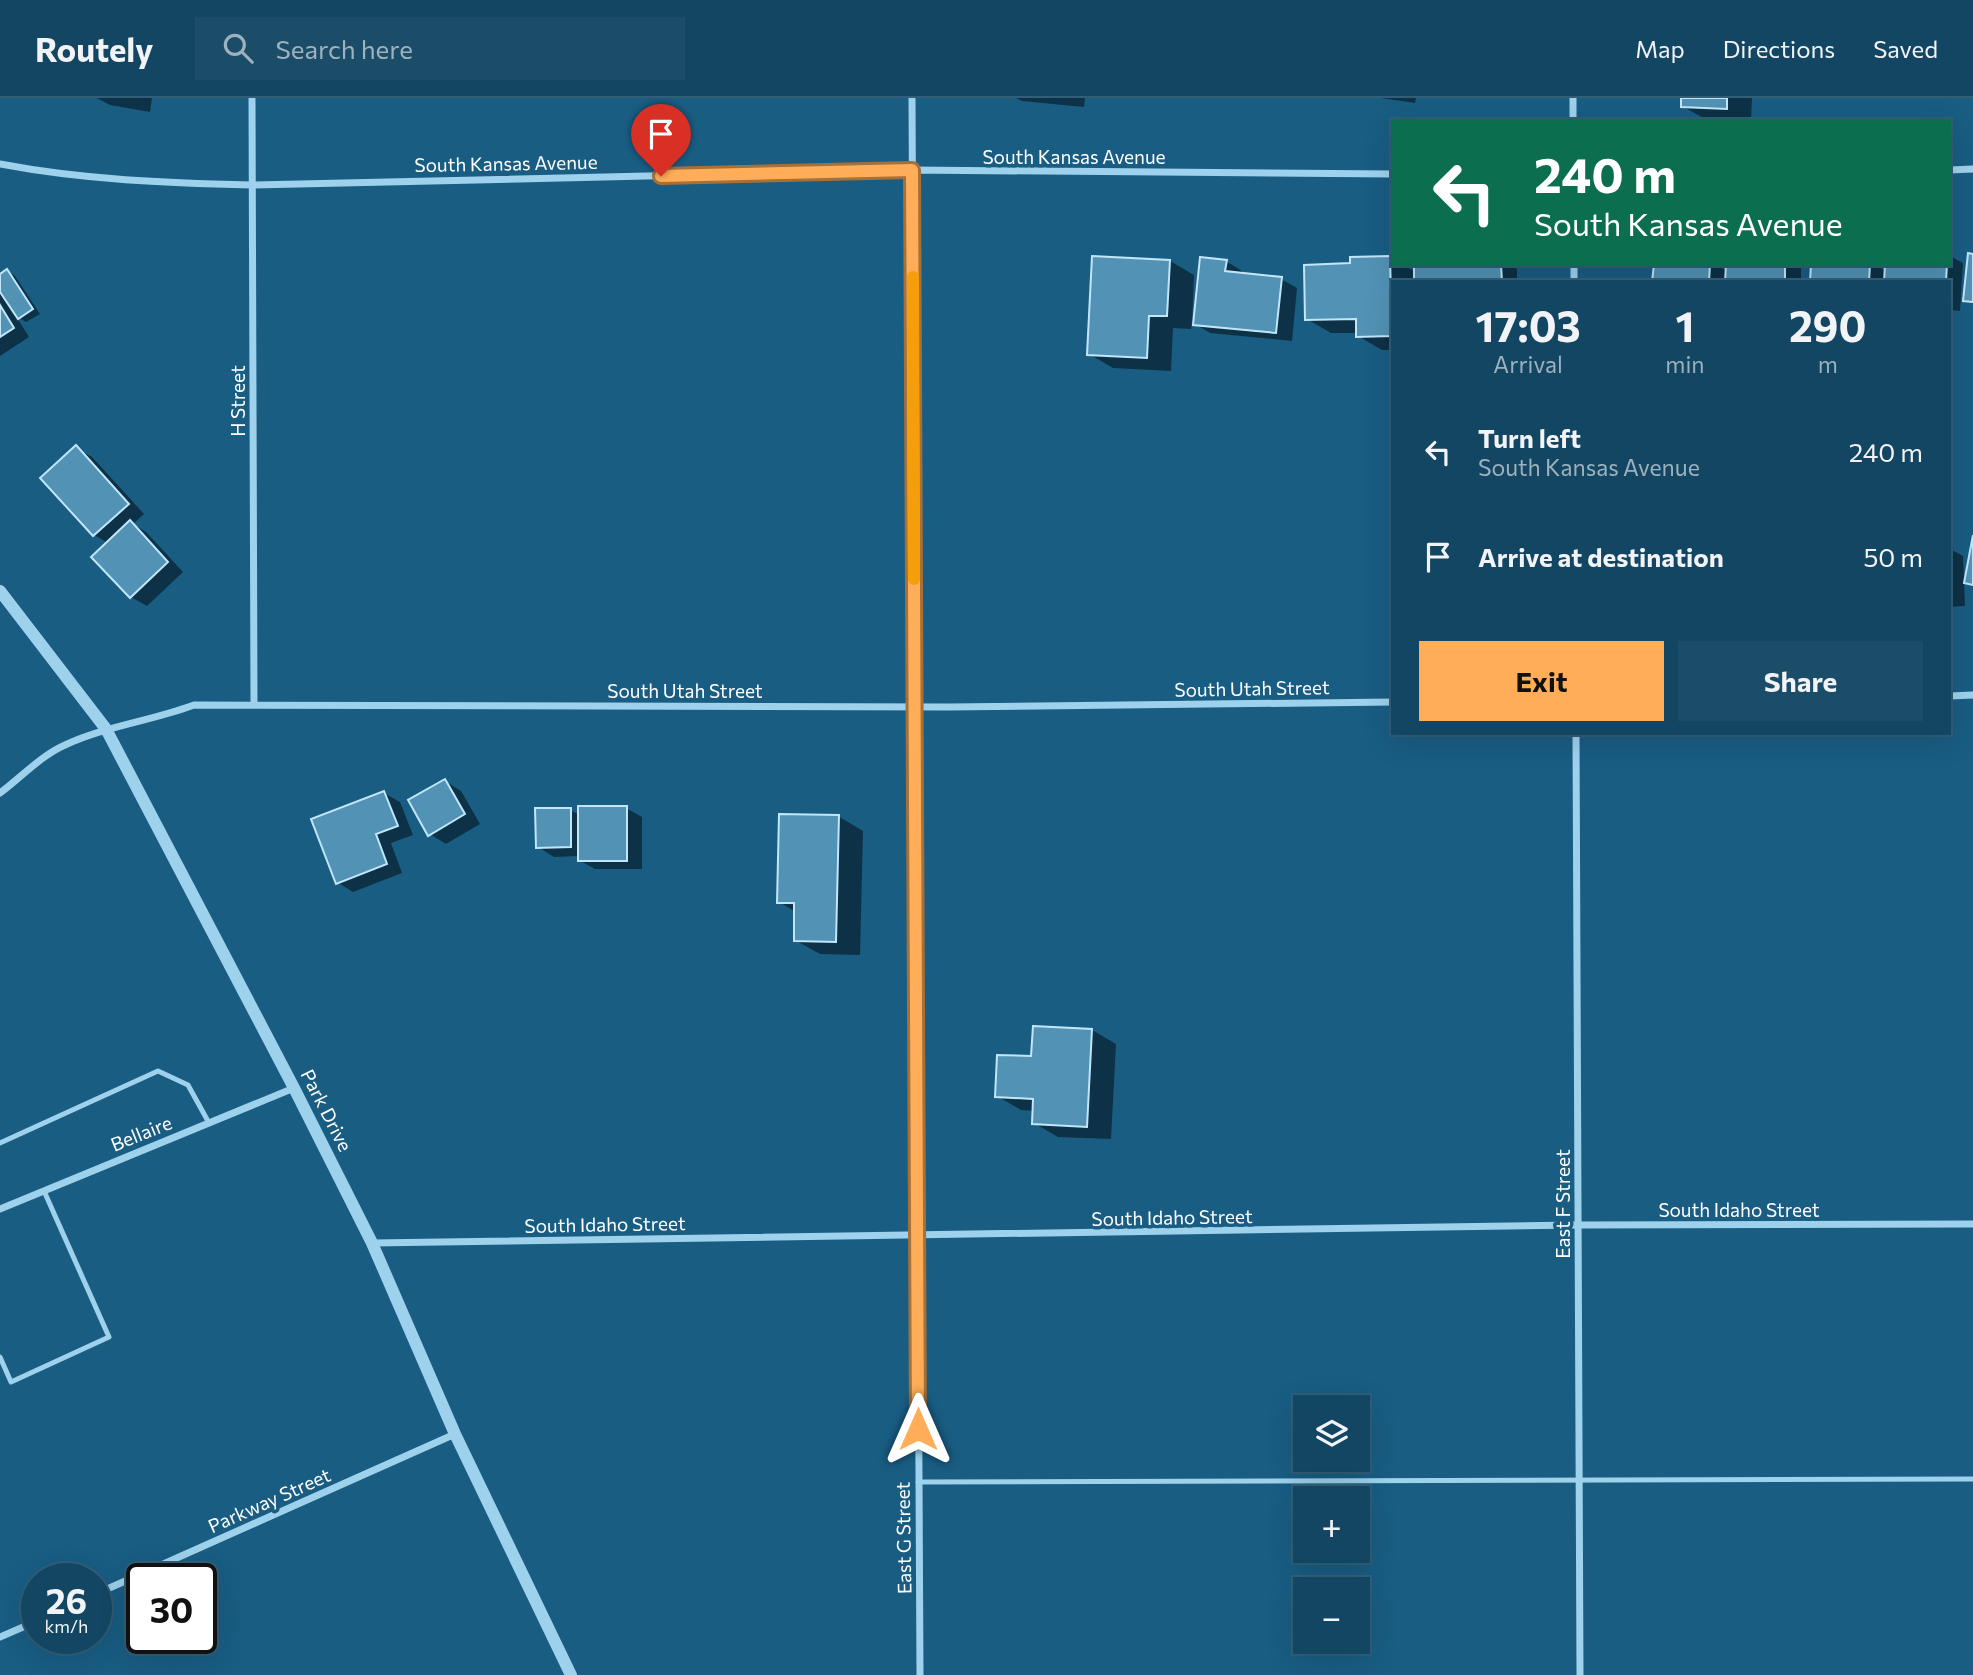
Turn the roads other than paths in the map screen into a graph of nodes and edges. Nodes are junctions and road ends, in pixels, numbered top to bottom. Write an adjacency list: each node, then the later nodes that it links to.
1 (252, 98): 10 (street, H Street)
2 (912, 98): 7 (street, East G Street)
3 (1573, 98): 4 (street)
4 (1573, 119)
5 (0, 164): 10 (street, South Kansas Avenue)
6 (1973, 169): 8 (street)
7 (912, 170): 9 (street, South Kansas Avenue); 10 (street, South Kansas Avenue); 16 (street, East G Street)
8 (1951, 170)
9 (1391, 174)
10 (252, 185): 15 (street, H Street)
11 (0, 591): 17 (street, Park Drive)
12 (1973, 695): 13 (street)
13 (1951, 696)
14 (1391, 702): 16 (street, South Utah Street)
15 (254, 703): 16 (street, South Utah Street); 17 (street, South Utah Street)
16 (915, 707): 27 (street, East G Street)
17 (106, 729): 19 (street, South Utah Street); 20 (street, Park Drive)
18 (1576, 735): 26 (street, East F Street)
19 (0, 793)
20 (294, 1088): 21 (street, Bellaire); 28 (street, Park Drive)
21 (209, 1123): 22 (lane); 23 (street, Bellaire)
22 (0, 1143)
23 (44, 1191): 24 (street, Bellaire); 29 (lane)
24 (0, 1209)
25 (1973, 1224): 26 (street, South Idaho Street)
26 (1578, 1225): 27 (street, South Idaho Street); 32 (street, East F Street)
27 (918, 1237): 28 (street, South Idaho Street); 33 (street, East G Street)
28 (372, 1243): 30 (street, Park Drive)
29 (0, 1357)
30 (455, 1434): 34 (street, Parkway Street); 37 (street, Park Drive)
31 (1973, 1479): 32 (lane)
32 (1579, 1480): 33 (lane); 39 (street, East F Street)
33 (918, 1482): 38 (street, East G Street)
34 (112, 1587)
35 (21, 1628): 36 (street)
36 (0, 1637)
37 (571, 1675)
38 (920, 1675)
39 (1580, 1675)

